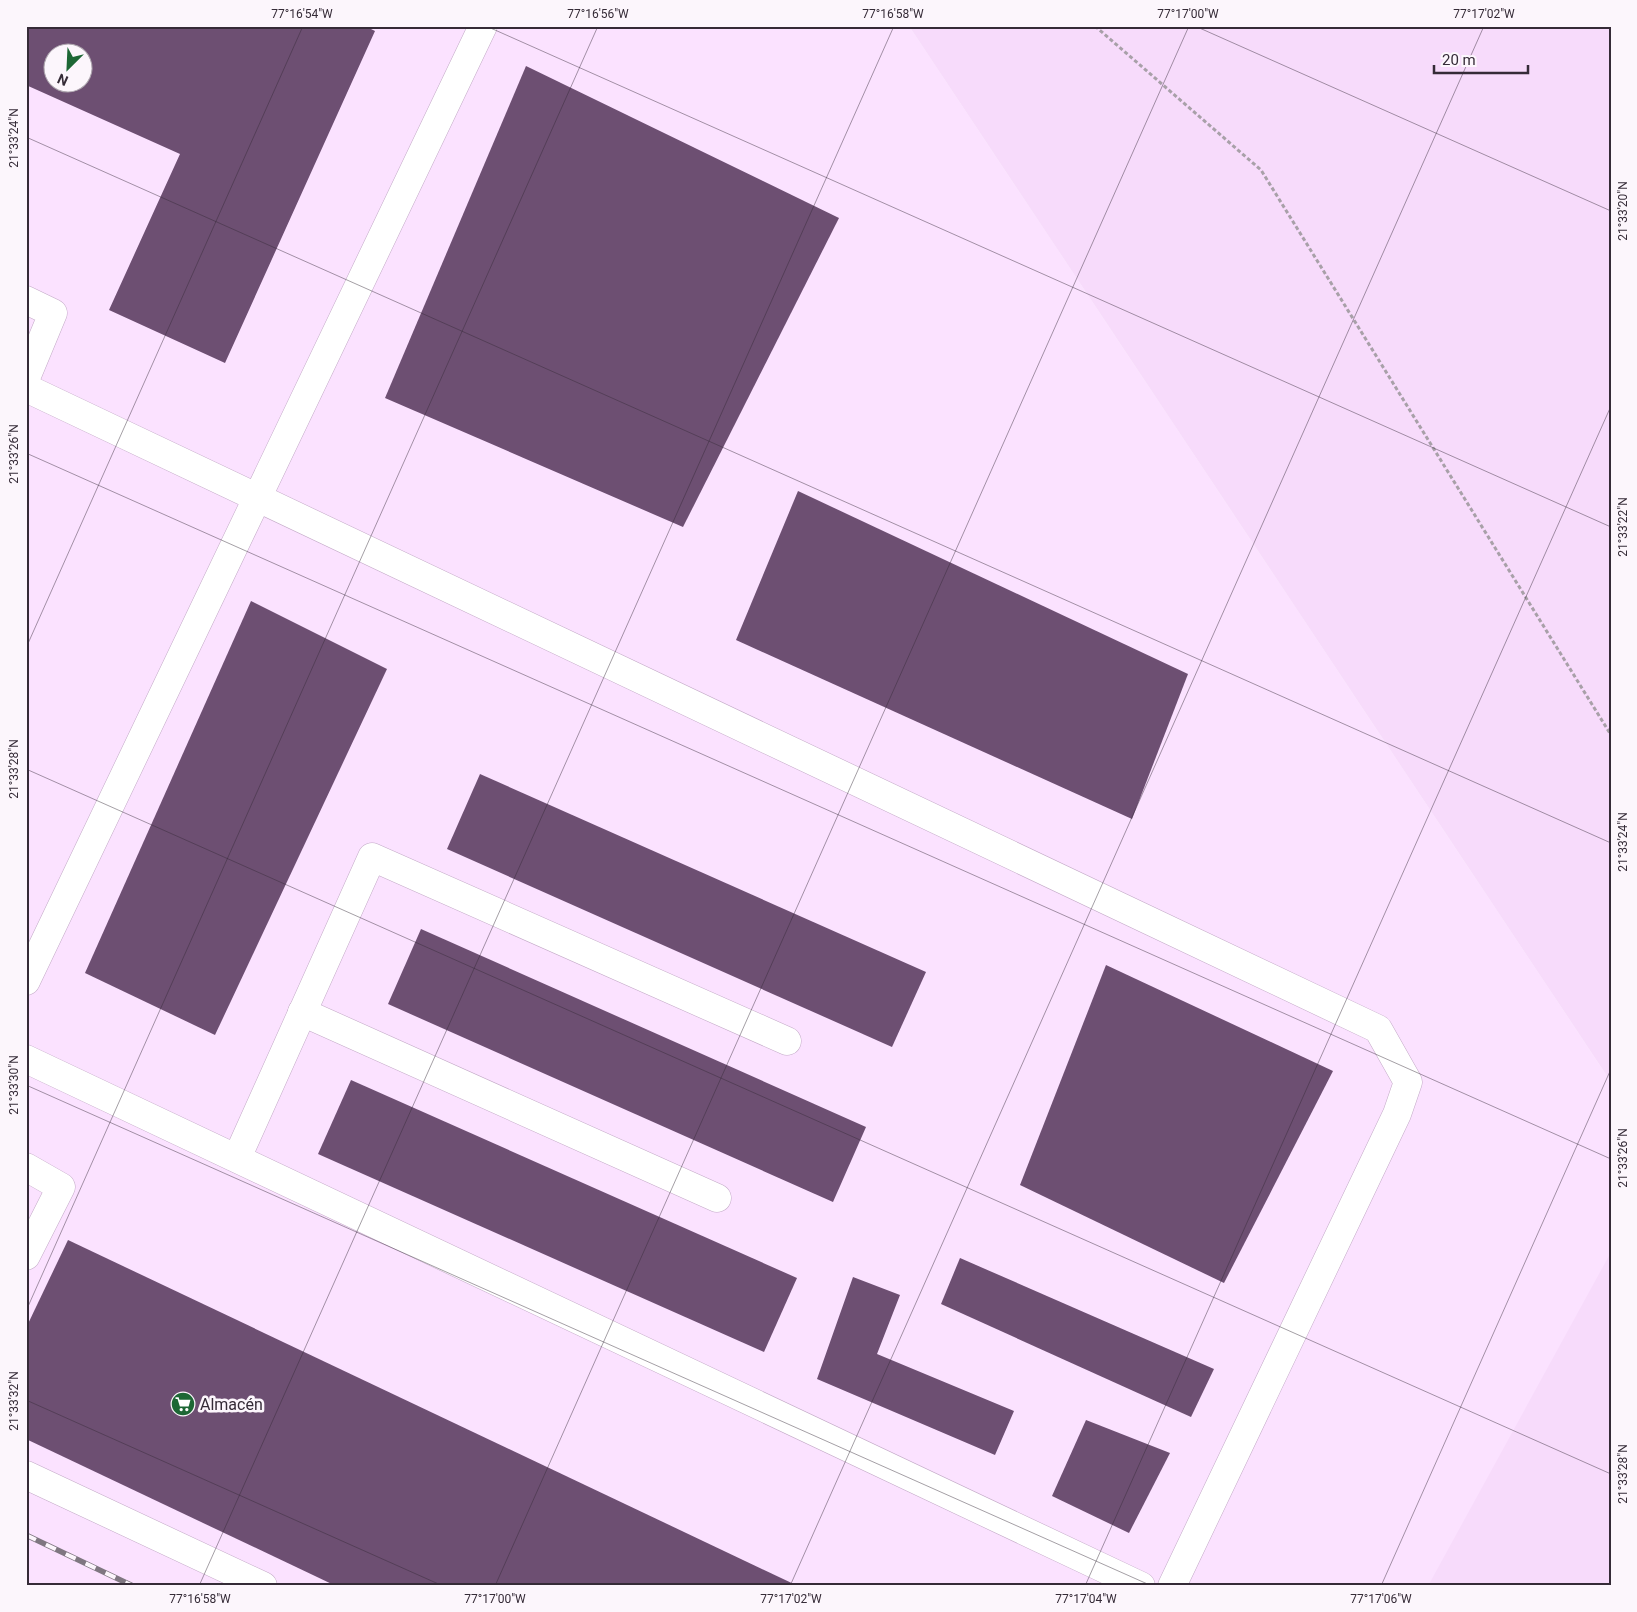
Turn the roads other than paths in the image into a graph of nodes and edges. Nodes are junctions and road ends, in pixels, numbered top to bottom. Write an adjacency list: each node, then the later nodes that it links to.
1 (484, 26): 5 (lane)
2 (26, 300): 3 (lane)
3 (26, 378)
4 (26, 388): 5 (lane)
5 (257, 498): 6 (lane); 17 (lane)
6 (26, 981)
7 (302, 1012): 8 (lane); 10 (lane); 12 (lane)
8 (787, 1041)
9 (26, 1059): 10 (lane)
10 (237, 1158): 16 (lane)
11 (26, 1167): 13 (lane)
12 (717, 1198)
13 (26, 1256)
14 (26, 1475): 15 (lane)
15 (263, 1586)
16 (1141, 1586)
17 (1172, 1586)

